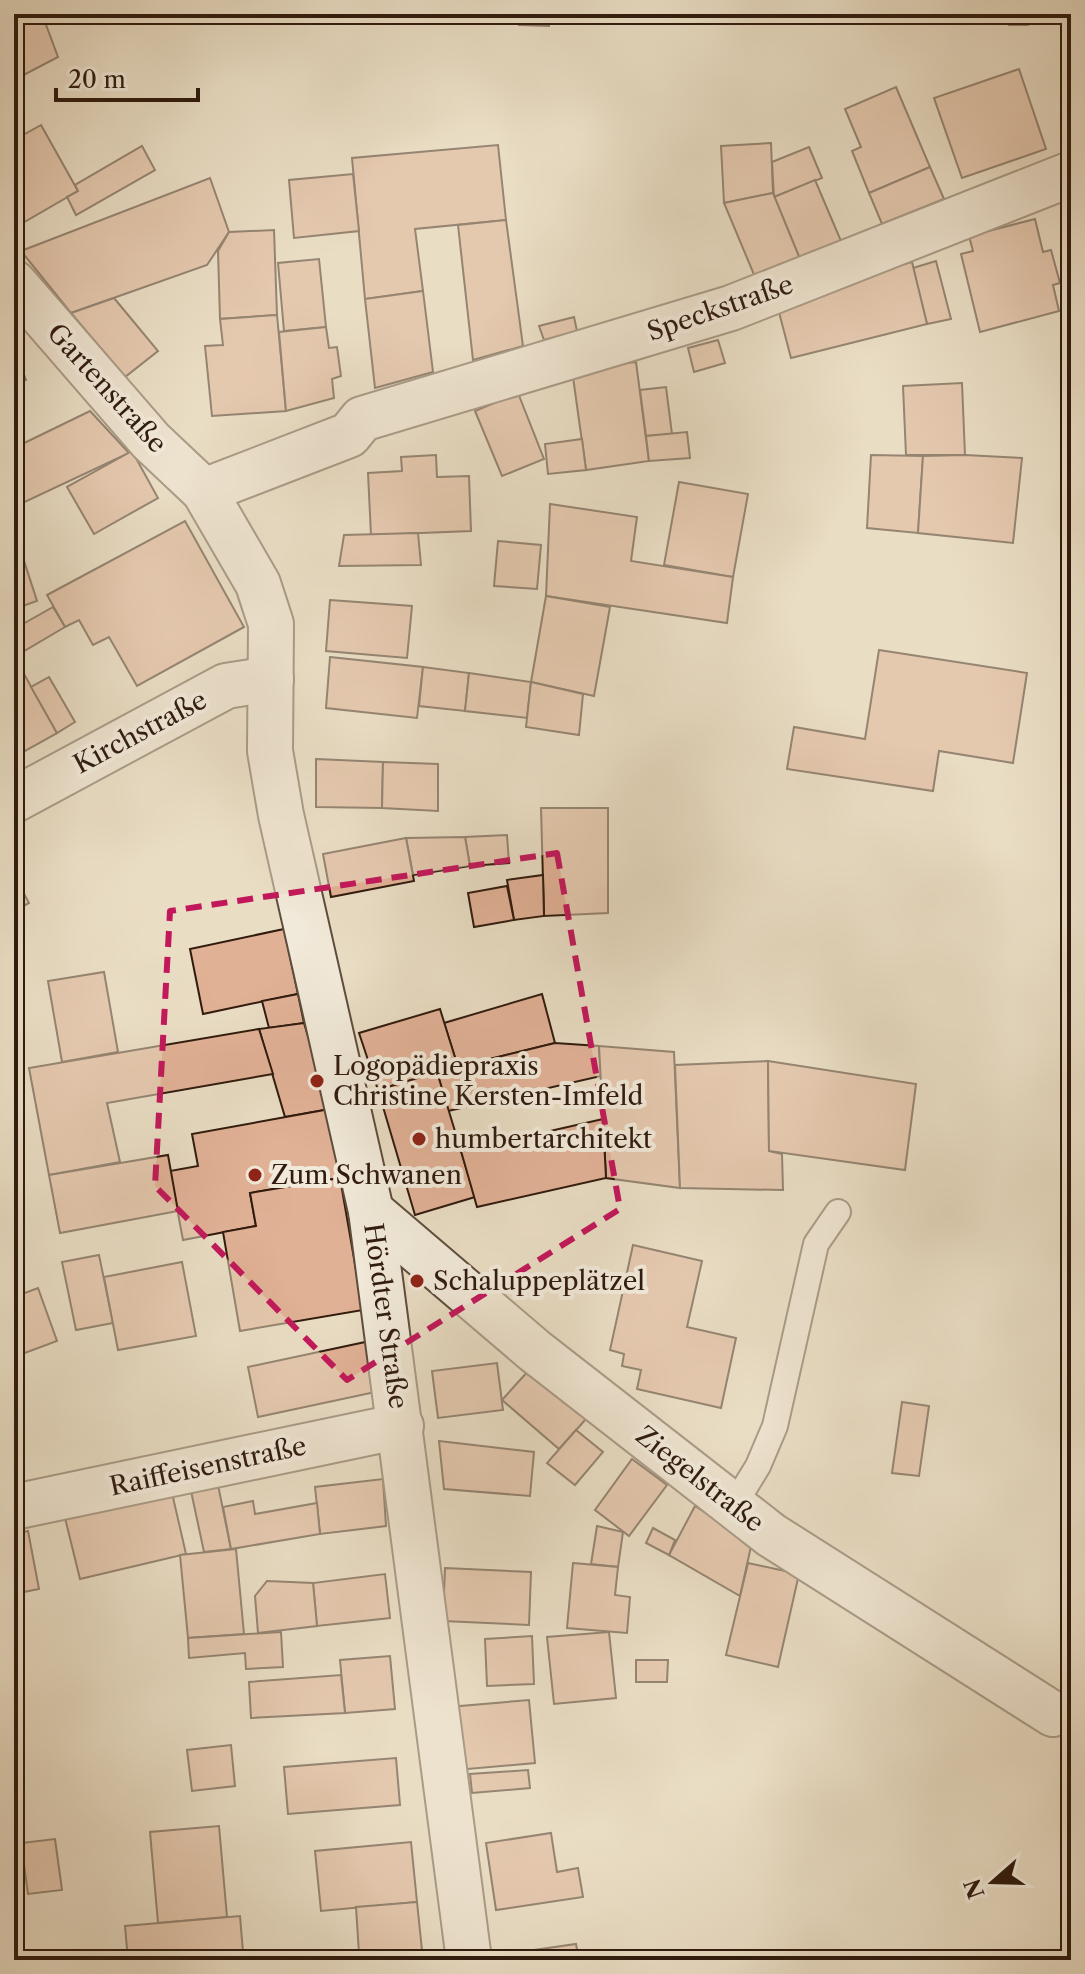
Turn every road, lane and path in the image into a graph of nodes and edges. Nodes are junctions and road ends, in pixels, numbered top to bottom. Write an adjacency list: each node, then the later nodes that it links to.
1 (1071, 174): 3 (street, Speckstraße)
2 (14, 283): 3 (street, Gartenstraße)
3 (204, 491): 4 (street, Gartenstraße)
4 (271, 679): 5 (street, Kirchstraße); 6 (street, Hördter Straße)
5 (14, 800)
6 (371, 1211): 8 (street, Hördter Straße); 9 (street, Ziegelstraße)
7 (838, 1212): 9 (lane)
8 (401, 1426): 10 (street, Raiffeisenstraße); 12 (street, Hördter Straße)
9 (734, 1505): 11 (street, Ziegelstraße)
10 (14, 1507)
11 (1053, 1714)
12 (469, 1960)

